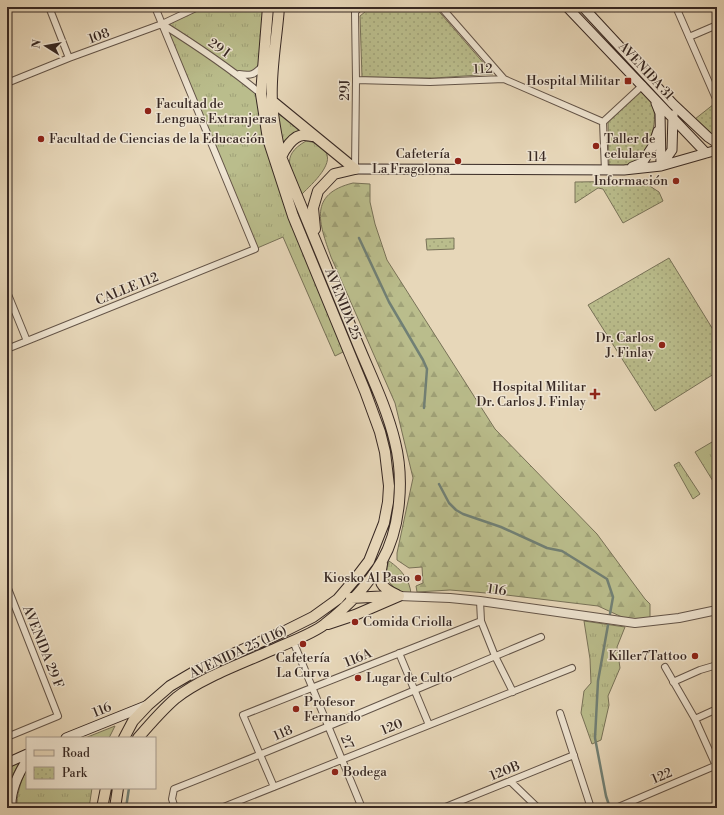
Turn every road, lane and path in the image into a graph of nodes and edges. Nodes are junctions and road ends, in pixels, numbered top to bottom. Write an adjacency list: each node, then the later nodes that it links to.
1 (49, 7): 14 (street)
2 (155, 7): 11 (street)
3 (198, 7): 11 (street, 108)
4 (268, 7): 15 (main road, AVENIDA 25)
5 (279, 7): 23 (main road, AVENIDA 25)
6 (360, 7): 18 (street, 29J)
7 (441, 7): 17 (street)
8 (568, 7): 20 (main road, AVENIDA 31)
9 (583, 7): 25 (main road, AVENIDA 31)
10 (676, 7): 13 (street)
11 (162, 24): 14 (street, 108); 16 (street, 29 I); 45 (street, CALLE 112)
12 (717, 25): 13 (street)
13 (689, 37): 24 (street)
14 (69, 58): 19 (street, 108)
15 (264, 64): 16 (street); 21 (main road, AVENIDA 25)
16 (237, 74): 21 (street, 29 I)
17 (504, 79): 18 (street, 112); 27 (street, 112)
18 (356, 80): 38 (street, 29J)
19 (7, 83)
20 (643, 85): 22 (main road, AVENIDA 31); 27 (street)
21 (261, 94): 42 (main road, AVENIDA 25)
22 (655, 99): 26 (main road, AVENIDA 31); 28 (main road)
23 (272, 101): 29 (main road); 35 (main road, AVENIDA 25)
24 (717, 101)
25 (673, 104): 26 (main road); 30 (main road, AVENIDA 31)
26 (673, 118): 32 (main road); 34 (main road, AVENIDA 31)
27 (603, 122): 40 (street)
28 (660, 128): 37 (main road); 39 (main road)
29 (314, 136): 31 (main road); 35 (main road)
30 (717, 143)
31 (331, 150): 38 (main road); 41 (main road)
32 (672, 150): 36 (main road); 37 (main road)
33 (717, 150): 34 (main road, 114)
34 (706, 153): 36 (main road, 114)
35 (281, 157): 42 (main road); 43 (main road, AVENIDA 25)
36 (678, 161): 37 (main road, 114)
37 (661, 166): 39 (main road, 114)
38 (355, 169): 40 (main road, 114); 41 (main road)
39 (624, 170): 40 (main road, 114)
40 (604, 171)
41 (334, 174): 43 (main road)
42 (279, 177): 51 (main road, AVENIDA 25)
43 (316, 241): 47 (main road, AVENIDA 25)
44 (7, 292): 45 (street)
45 (27, 341): 46 (street, CALLE 112)
46 (7, 348)
47 (382, 560): 49 (main road); 50 (main road, AVENIDA 25)
48 (7, 586): 74 (street, AVENIDA 29 F)
49 (399, 596): 50 (main road); 52 (street, 116); 54 (main road)
50 (358, 597): 51 (main road); 54 (main road); 56 (main road, AVENIDA 25 (116))
51 (338, 599): 68 (main road, AVENIDA 25 (116))
52 (480, 601): 53 (street, 116); 55 (street)
53 (717, 610)
54 (363, 611): 56 (main road)
55 (481, 621): 59 (street, 116A); 60 (street)
56 (324, 625): 58 (main road, AVENIDA 25 (116))
57 (542, 637): 60 (street, 118)
58 (293, 641): 65 (street, 27); 77 (main road, AVENIDA 25 (116))
59 (399, 653): 65 (street, 116A); 66 (street)
60 (495, 656): 66 (street, 118); 67 (street)
61 (717, 665): 64 (street)
62 (664, 667): 64 (street)
63 (572, 668): 67 (street, 120)
64 (673, 682): 71 (street)
65 (312, 688): 73 (street, 27); 80 (street, 116A)
66 (414, 689): 72 (street); 73 (street, 118)
67 (513, 692): 72 (street, 120)
68 (148, 705): 75 (main road, 116); 76 (main road)
69 (717, 709): 71 (street)
70 (560, 713): 79 (street)
71 (695, 719): 84 (street)
72 (429, 725): 81 (street, 120)
73 (328, 726): 80 (street, 118); 81 (street, 27)
74 (7, 737)
75 (68, 737)
76 (125, 737)
77 (139, 737)
78 (26, 754): 83 (main road)
79 (574, 755): 85 (street, 120B); 100 (street)
80 (260, 756): 86 (street); 95 (street, 118)
81 (342, 760): 86 (street, 120); 97 (street, 27)
82 (26, 762): 92 (main road)
83 (7, 763)
84 (717, 766): 89 (street, 122)
85 (510, 781): 90 (street, 120B); 99 (street)
86 (274, 787): 96 (street, 120)
87 (106, 789): 93 (main road)
88 (118, 789): 94 (main road)
89 (630, 801): 91 (street, 122); 101 (street)
90 (453, 806): 98 (street, 120B)
91 (617, 807)
92 (11, 808)
93 (102, 808)
94 (115, 808)
95 (175, 808)
96 (221, 808)
97 (362, 808)
98 (443, 808)
99 (538, 808)
100 (591, 808)
101 (631, 808)

